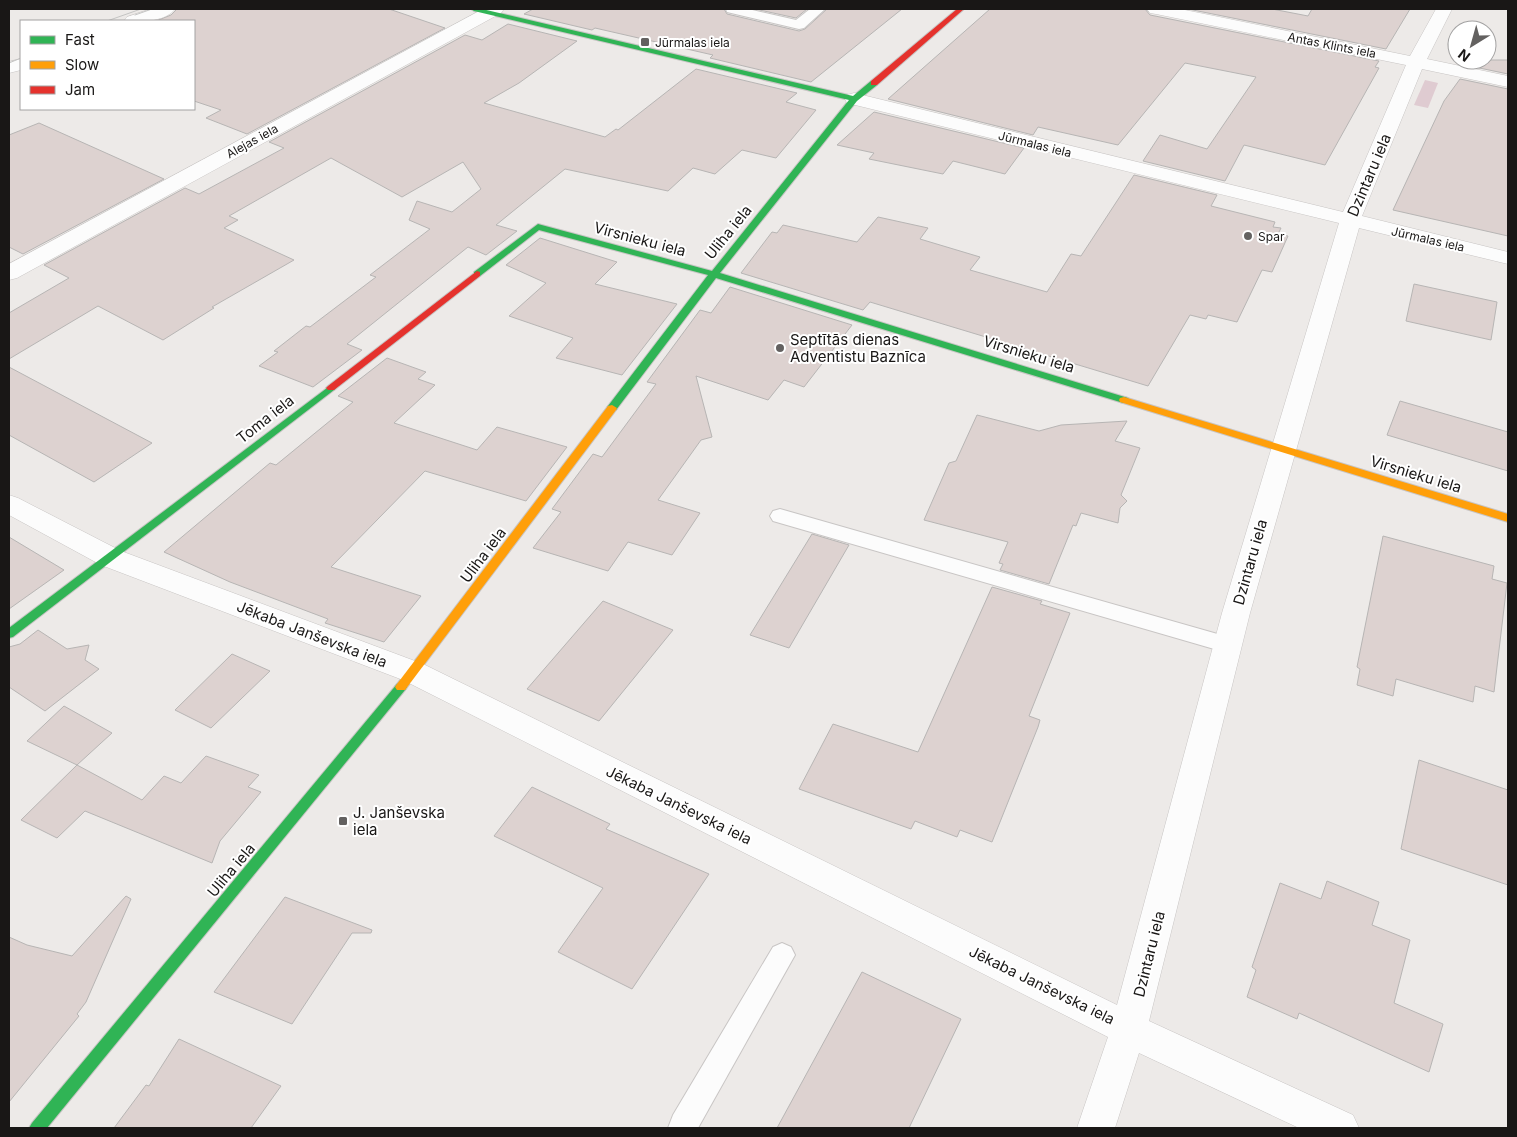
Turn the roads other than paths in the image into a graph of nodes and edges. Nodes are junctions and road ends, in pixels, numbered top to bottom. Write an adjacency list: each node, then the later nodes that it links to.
1 (166, 9): 8 (street)
2 (732, 9): 3 (lane)
3 (818, 9)
4 (961, 9): 11 (street, Uliha iela)
5 (1156, 9): 9 (street, Antas Klints iela)
6 (1444, 9): 9 (street, Dzintaru iela)
7 (486, 10): 11 (street, Jūrmalas iela); 15 (street, Alejas iela)
8 (136, 20)
9 (1416, 62): 10 (street, Antas Klints iela); 12 (street, Dzintaru iela)
10 (1508, 81)
11 (854, 99): 12 (street, Jūrmalas iela); 16 (street, Uliha iela)
12 (1350, 221): 14 (street, Jūrmalas iela); 17 (street, Dzintaru iela)
13 (538, 227): 16 (street, Virsnieku iela); 21 (street, Toma iela)
14 (1508, 258)
15 (9, 273)
16 (714, 274): 17 (street, Virsnieku iela); 24 (street, Uliha iela)
17 (1282, 448): 20 (street, Virsnieku iela); 23 (street, Dzintaru iela)
18 (9, 504): 21 (street, Jēkaba Janševska iela)
19 (780, 516): 23 (lane)
20 (1508, 518)
21 (111, 558): 22 (street, Toma iela); 24 (street, Jēkaba Janševska iela)
22 (9, 634)
23 (1228, 645): 26 (street, Dzintaru iela)
24 (414, 672): 26 (street, Jēkaba Janševska iela); 27 (street, Uliha iela)
25 (782, 955): 28 (lane)
26 (1129, 1028): 29 (street, Dzintaru iela); 30 (street, Jēkaba Janševska iela)
27 (37, 1128)
28 (683, 1128)
29 (1096, 1128)
30 (1340, 1128)

